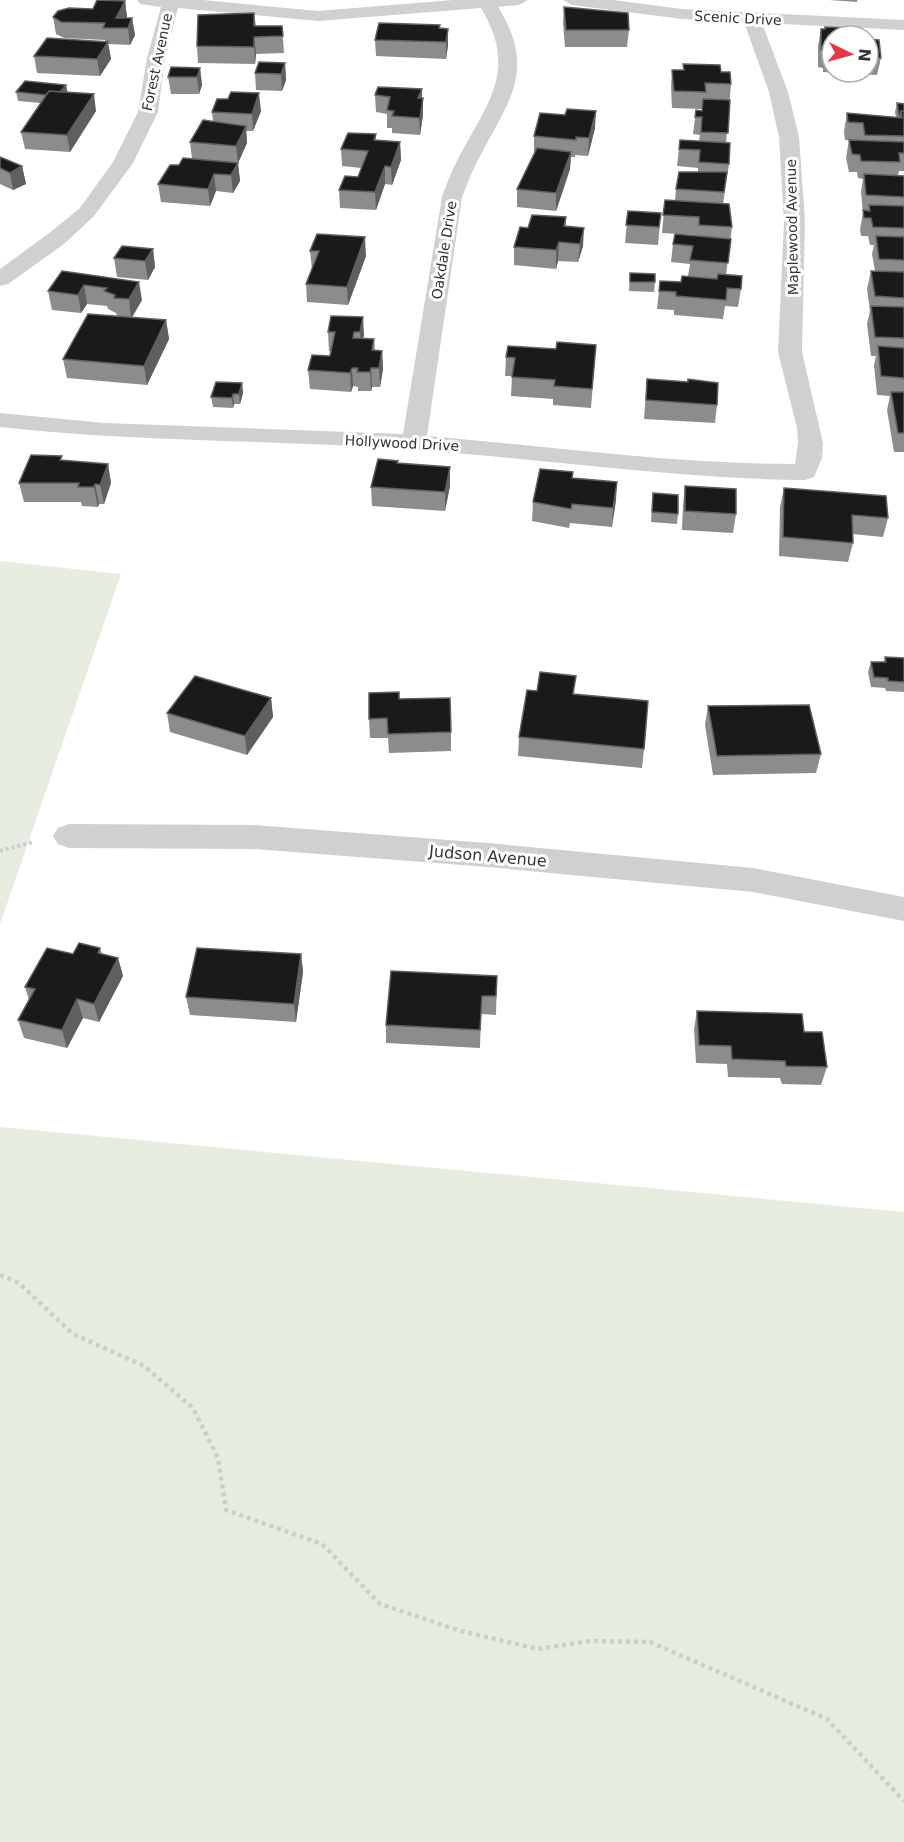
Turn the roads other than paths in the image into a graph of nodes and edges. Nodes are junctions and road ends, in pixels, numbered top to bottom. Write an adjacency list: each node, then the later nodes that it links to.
1 (146, 0): 4 (street)
2 (519, 0): 5 (street)
3 (572, 0): 6 (street, Scenic Drive)
4 (171, 2): 5 (street); 9 (street, Forest Avenue)
5 (487, 3): 12 (street, Oakdale Drive)
6 (753, 19): 7 (street, Scenic Drive); 13 (street, Maplewood Avenue)
7 (904, 25)
8 (0, 250): 9 (street)
9 (24, 261): 10 (street, Forest Avenue)
10 (0, 279)
11 (0, 420): 12 (street, Hollywood Drive)
12 (414, 442): 13 (street, Hollywood Drive)
13 (804, 471)
14 (69, 836): 15 (street, Judson Avenue)
15 (904, 909)

